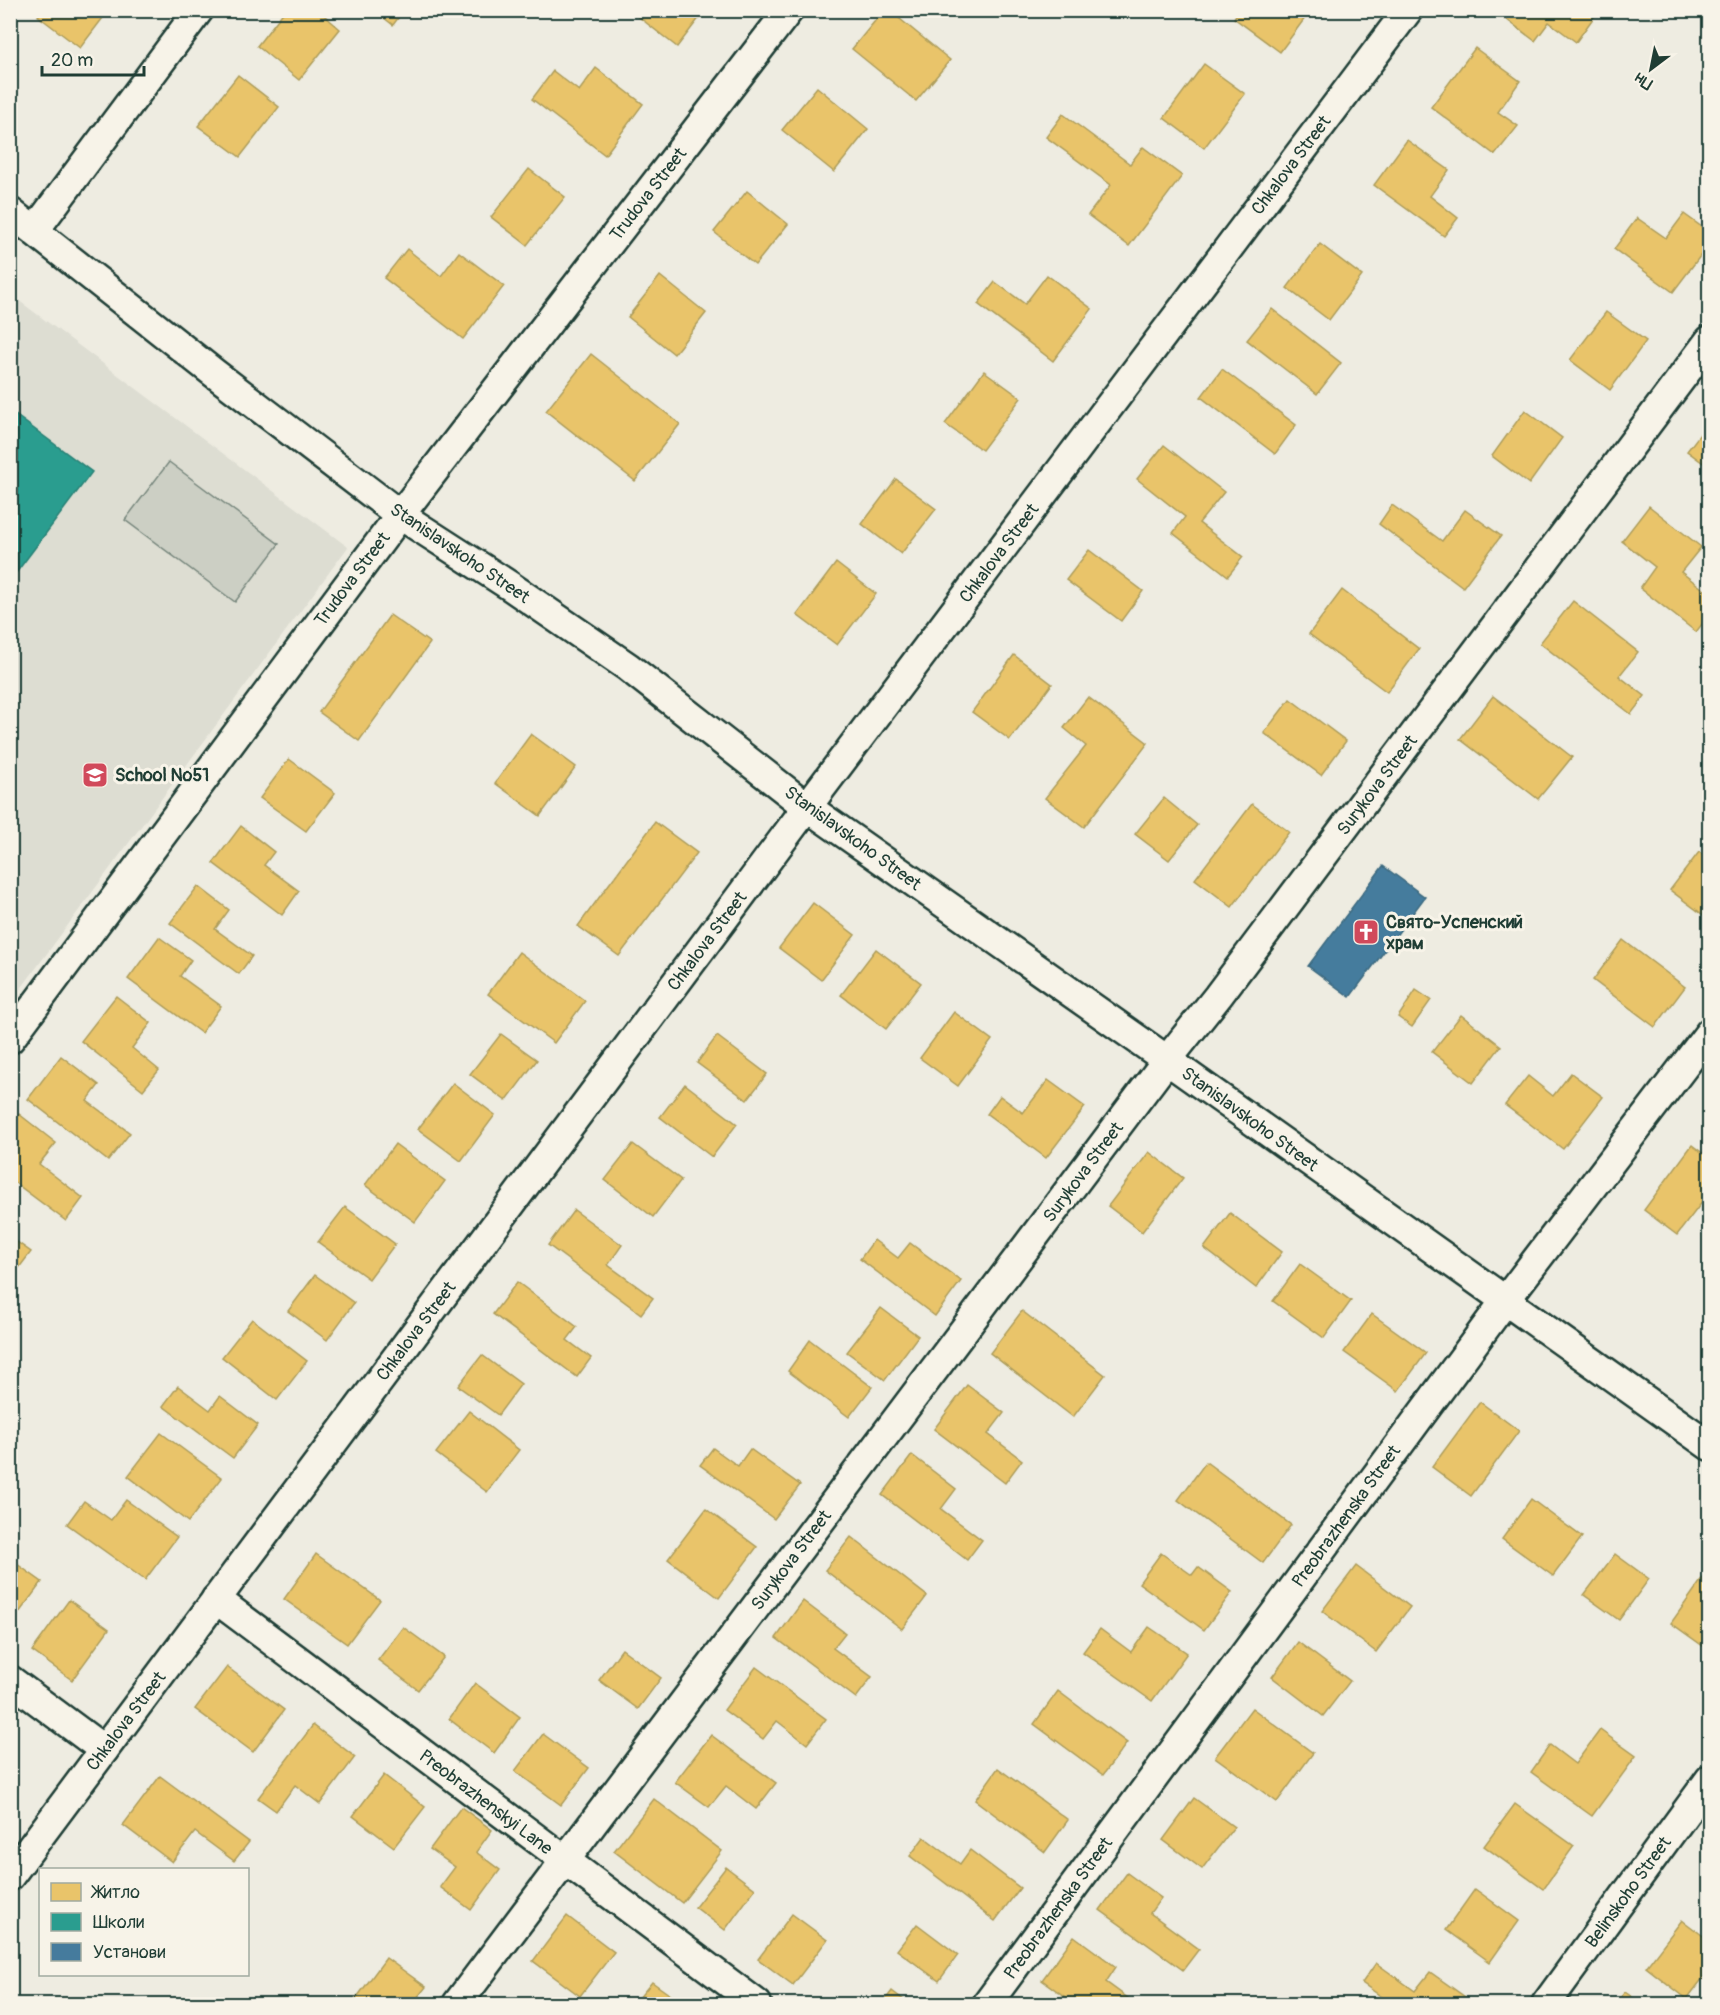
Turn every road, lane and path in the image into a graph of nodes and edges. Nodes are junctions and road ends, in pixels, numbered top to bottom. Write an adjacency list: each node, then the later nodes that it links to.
1 (199, 10): 5 (street)
2 (789, 10): 7 (street, Trudova Street)
3 (1408, 10): 8 (street, Chkalova Street)
4 (10, 212): 5 (street, Stanislavskoho Street)
5 (34, 230): 7 (street, Stanislavskoho Street)
6 (1710, 340): 11 (street, Surykova Street)
7 (400, 515): 8 (street, Stanislavskoho Street); 10 (street, Trudova Street)
8 (807, 807): 11 (street, Stanislavskoho Street); 14 (street, Chkalova Street)
9 (1710, 1032): 12 (street, Preobrazhenska Street)
10 (10, 1039)
11 (1167, 1060): 12 (street, Stanislavskoho Street); 18 (street, Surykova Street)
12 (1505, 1300): 13 (street, Stanislavskoho Street); 22 (street, Preobrazhenska Street)
13 (1710, 1446)
14 (216, 1599): 16 (street, Chkalova Street); 18 (street, Preobrazhenskyi Lane)
15 (10, 1680): 16 (street)
16 (104, 1750): 19 (street, Chkalova Street)
17 (1710, 1779): 23 (street, Belinskoho Street)
18 (564, 1861): 20 (street, Surykova Street); 21 (street, Preobrazhenskyi Lane)
19 (10, 1876)
20 (457, 2004)
21 (757, 2004)
22 (987, 2004)
23 (1545, 2004)

